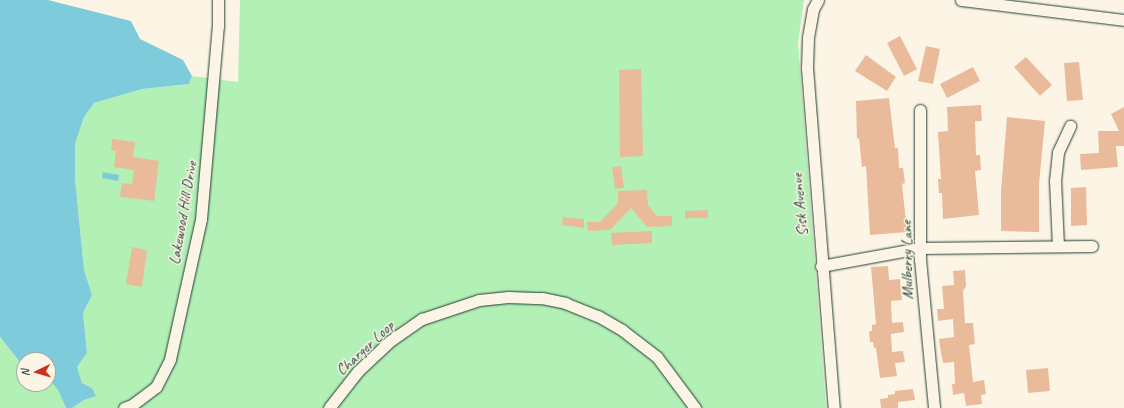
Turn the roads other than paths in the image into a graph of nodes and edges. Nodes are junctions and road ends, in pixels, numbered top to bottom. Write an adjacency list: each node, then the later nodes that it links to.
1 (218, 0): 12 (street, Lakewood Hill Drive)
2 (818, 0): 10 (street, Sisk Avenue)
3 (961, 0): 4 (street)
4 (1124, 20)
5 (920, 110): 9 (street, Mulberry Lane)
6 (1070, 126): 7 (street)
7 (1058, 246): 8 (street); 9 (street)
8 (1092, 246)
9 (920, 248): 10 (street); 15 (street, Mulberry Lane)
10 (821, 266): 14 (street, Sisk Avenue)
11 (330, 407): 13 (street, Charger Loop)
12 (124, 408)
13 (695, 408)
14 (834, 408)
15 (934, 408)

